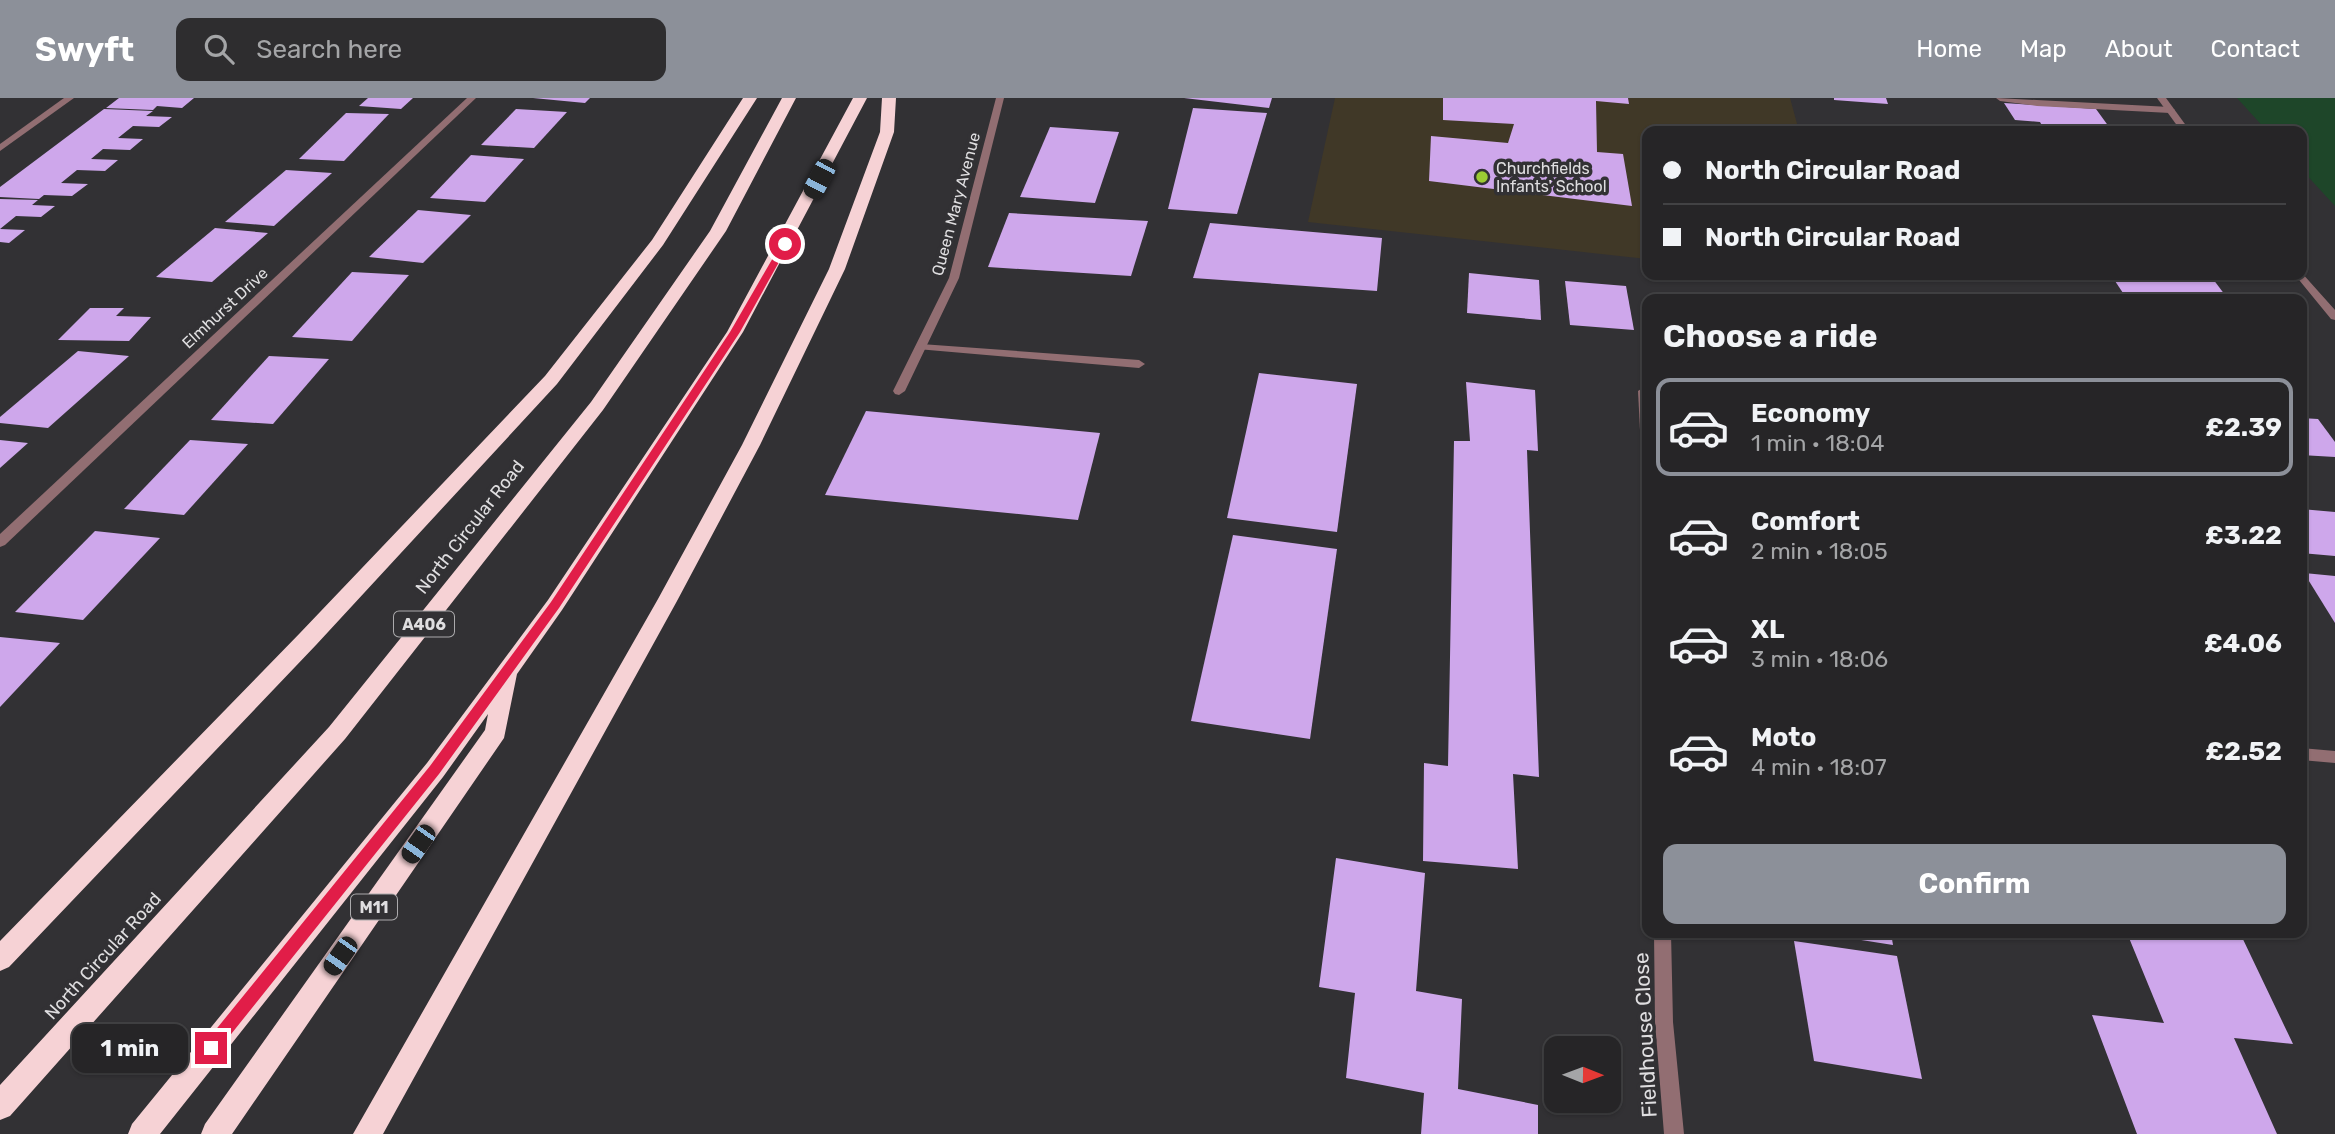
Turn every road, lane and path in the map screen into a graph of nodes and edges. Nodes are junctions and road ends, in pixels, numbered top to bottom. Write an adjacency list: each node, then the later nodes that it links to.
1 (70, 98): 12 (street)
2 (472, 98): 18 (street, Elmhurst Drive)
3 (750, 98): 23 (highway)
4 (789, 98): 24 (highway, North Circular Road / A406)
5 (860, 98): 19 (highway)
6 (889, 98): 27 (highway)
7 (1000, 98): 15 (street, Queen Mary Avenue)
8 (2000, 98): 10 (street)
9 (2161, 98): 10 (street)
10 (2170, 110): 11 (street)
11 (2182, 126)
12 (0, 148)
13 (2304, 280): 14 (street)
14 (2335, 317)
15 (921, 347): 16 (street); 17 (street, Queen Mary Avenue)
16 (1139, 365)
17 (899, 391)
18 (0, 541)
19 (508, 670): 25 (highway); 26 (highway, M11)
20 (2307, 755): 21 (street)
21 (2335, 757)
22 (1662, 938): 28 (street, Fieldhouse Close)
23 (0, 959)
24 (0, 1106)
25 (142, 1134)
26 (215, 1134)
27 (367, 1134)
28 (1674, 1134)

